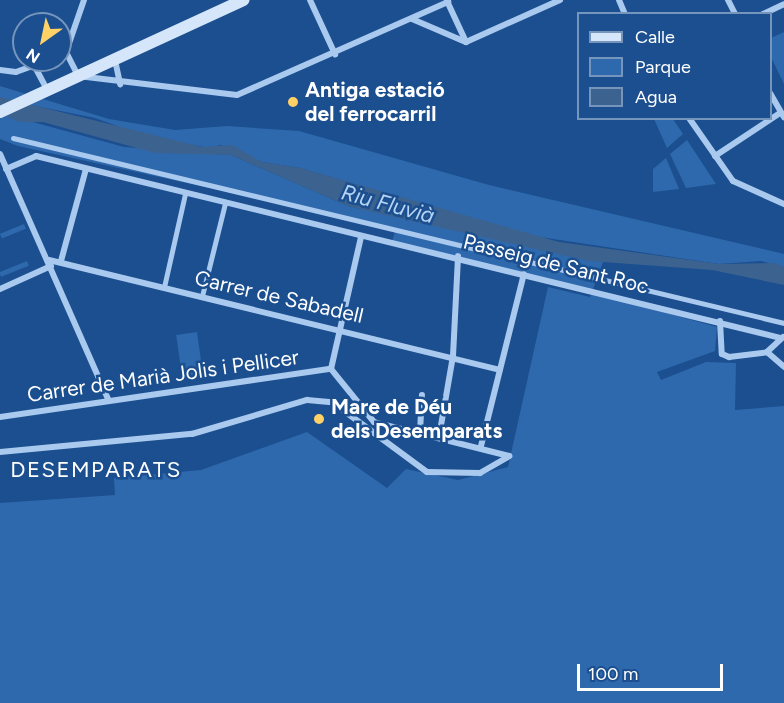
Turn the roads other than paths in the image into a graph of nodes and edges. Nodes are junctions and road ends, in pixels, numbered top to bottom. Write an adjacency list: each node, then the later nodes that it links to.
1 (84, 0): 9 (street)
2 (244, 0): 12 (main road)
3 (310, 0): 11 (street)
4 (560, 0): 10 (street)
5 (447, 1): 8 (street); 10 (street)
6 (784, 4): 7 (street)
7 (767, 12)
8 (412, 19): 10 (street); 11 (street)
9 (72, 31)
10 (466, 42)
11 (335, 54): 16 (street)
12 (115, 59): 15 (main road); 16 (street)
13 (72, 67): 15 (street)
14 (38, 72): 17 (street)
15 (78, 76): 16 (street); 17 (main road)
16 (120, 84)
17 (47, 90): 19 (main road)
18 (772, 95): 20 (street)
19 (0, 112)
20 (782, 115): 24 (street)
21 (690, 120): 24 (street)
22 (13, 138): 39 (street, Passeig de Sant Roc)
23 (0, 154): 25 (street)
24 (715, 156): 29 (street)
25 (6, 169): 26 (street, Passeig de Sant Roc); 33 (street)
26 (86, 169): 27 (street, Passeig de Sant Roc); 32 (street)
27 (185, 194): 28 (street, Passeig de Sant Roc); 35 (street)
28 (225, 203): 30 (street, Passeig de Sant Roc); 37 (street)
29 (784, 204)
30 (361, 237): 31 (street, Passeig de Sant Roc); 40 (street)
31 (458, 256): 34 (street, Passeig de Sant Roc); 43 (street)
32 (61, 261): 33 (street, Carrer de Sabadell); 35 (street, Carrer de Sabadell)
33 (50, 263): 36 (street); 48 (street)
34 (524, 274): 38 (street, Passeig de Sant Roc); 46 (street)
35 (164, 287): 37 (street, Carrer de Sabadell)
36 (0, 289)
37 (202, 296): 40 (street, Carrer de Sabadell)
38 (720, 321): 41 (street, Passeig de Sant Roc); 42 (street)
39 (784, 323)
40 (339, 327): 43 (street, Carrer de Sabadell); 45 (street)
41 (783, 337): 42 (street)
42 (767, 352): 44 (street)
43 (453, 356): 46 (street, Carrer de Sabadell); 51 (street)
44 (784, 367)
45 (331, 369): 48 (street, Carrer de Marià Jolis i Pellicer); 50 (street)
46 (500, 370): 52 (street)
47 (422, 395): 50 (street)
48 (108, 399): 49 (street, Carrer de Marià Jolis i Pellicer)
49 (0, 417)
50 (420, 432): 51 (street)
51 (439, 436): 52 (street)
52 (481, 446): 53 (street)
53 (0, 452)

